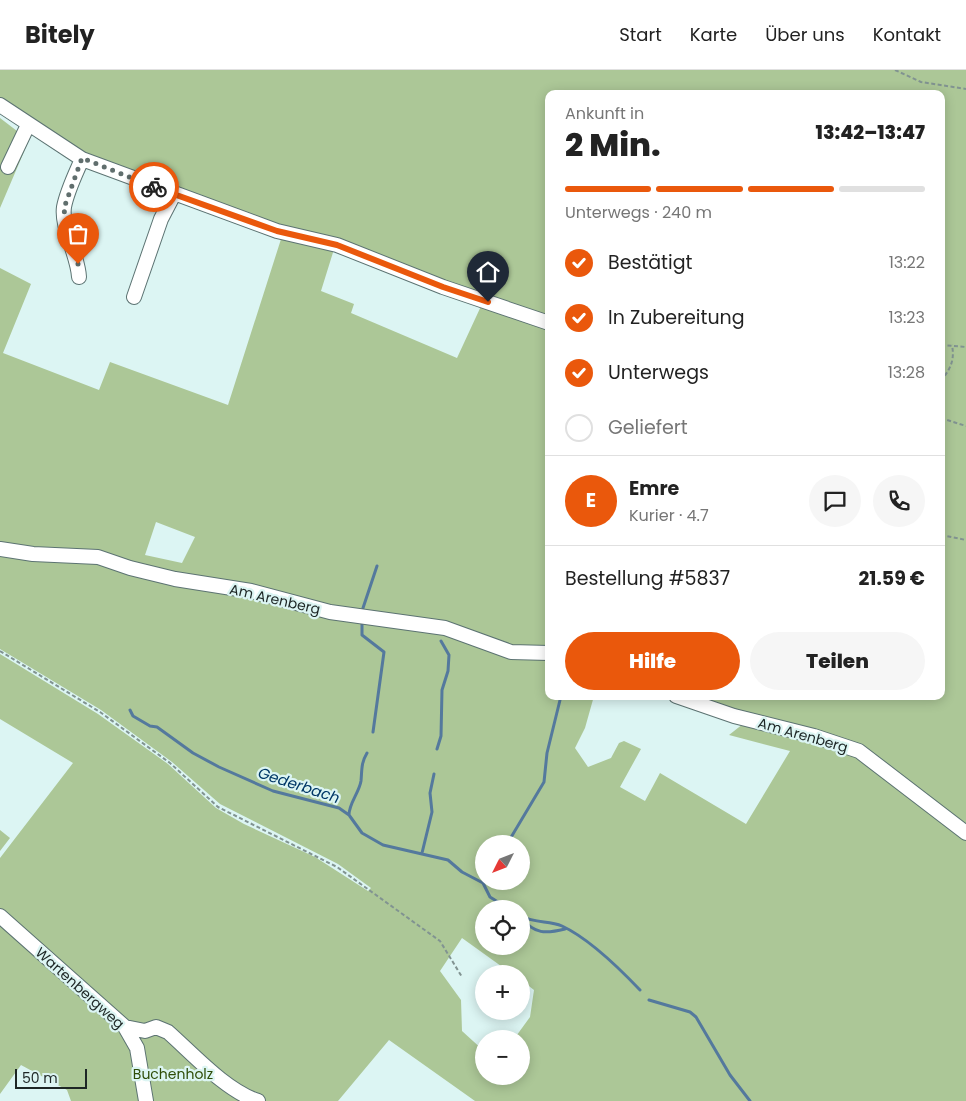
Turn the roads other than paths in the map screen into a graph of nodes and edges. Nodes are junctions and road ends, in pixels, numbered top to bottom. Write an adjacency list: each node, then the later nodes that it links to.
1 (0, 105): 2 (street)
2 (28, 125): 3 (street); 4 (street)
3 (82, 158): 5 (street); 6 (street)
4 (8, 168)
5 (174, 194): 7 (street); 8 (street)
6 (79, 277)
7 (134, 297)
8 (545, 322)
9 (0, 549): 10 (street, Am Arenberg)
10 (545, 653)
11 (688, 700): 12 (street, Am Arenberg)
12 (966, 833)
13 (0, 916): 14 (street, Wartenbergweg)
14 (126, 1027): 15 (street, Wartenbergweg); 16 (street)
15 (146, 1101)
16 (258, 1101)

